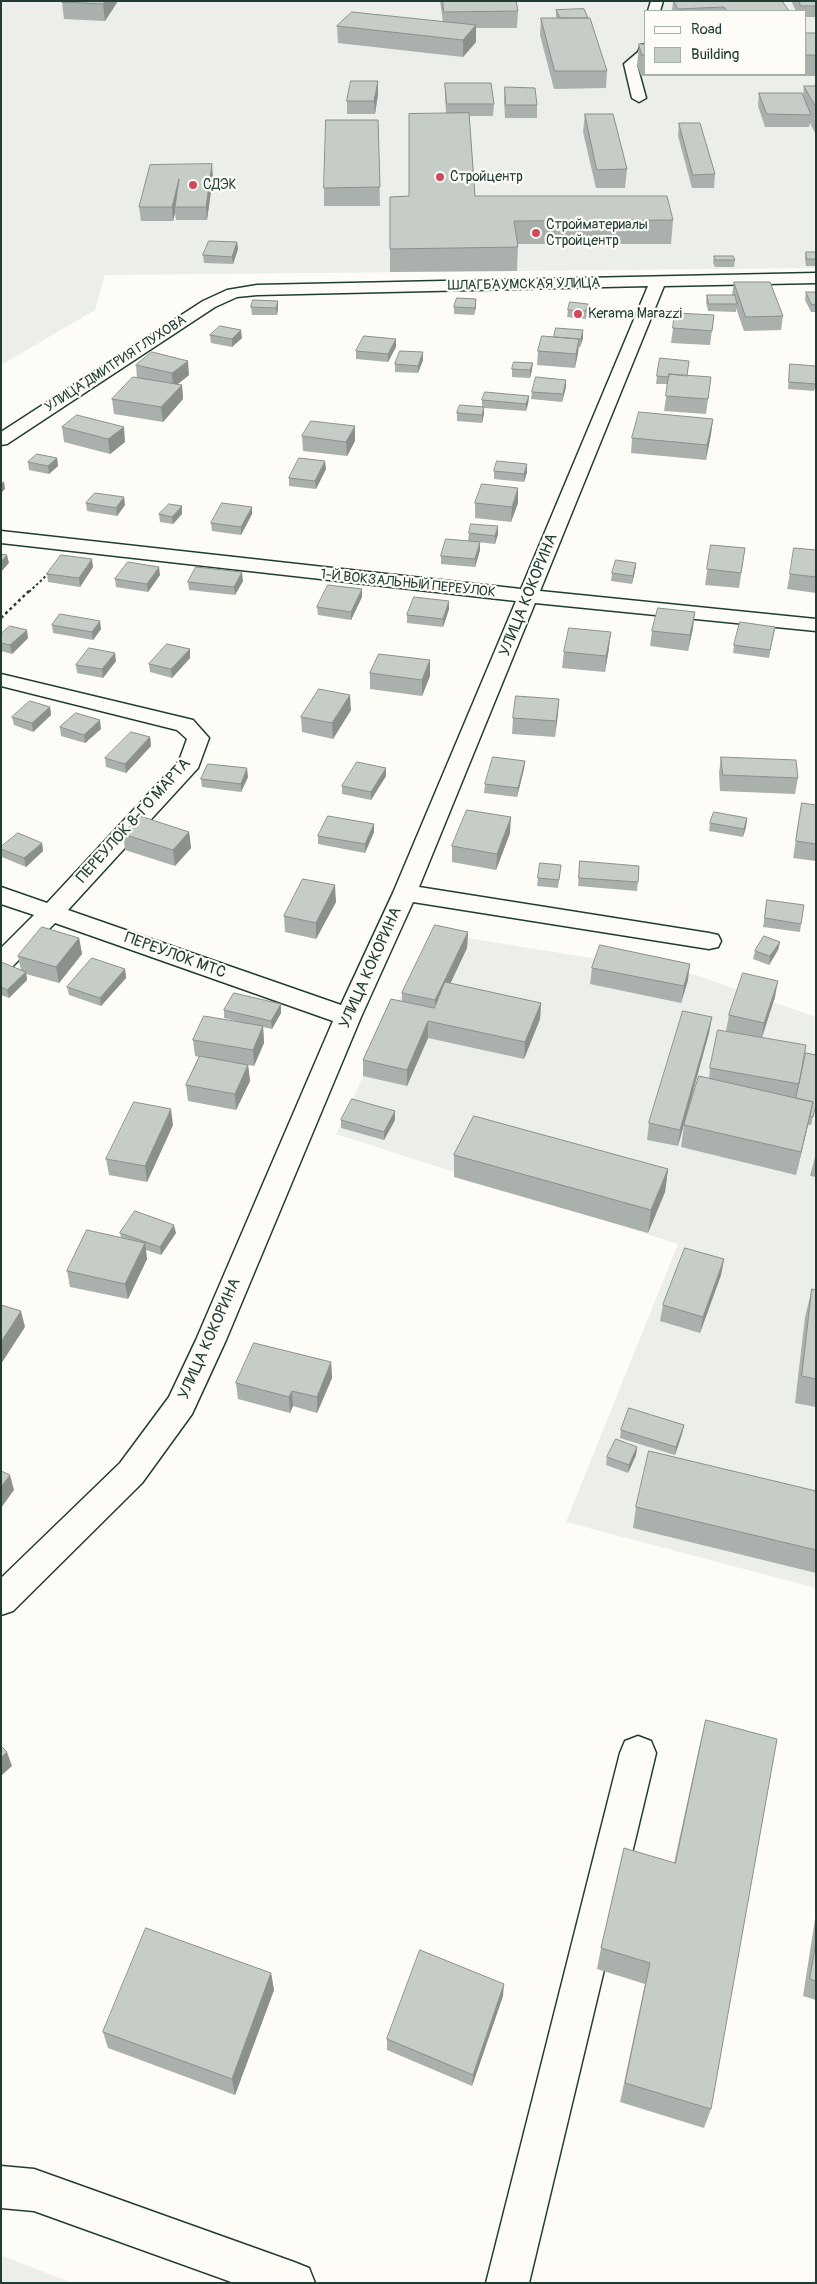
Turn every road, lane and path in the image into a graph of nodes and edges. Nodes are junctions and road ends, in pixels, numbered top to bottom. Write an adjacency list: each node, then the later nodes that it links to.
1 (644, 54): 2 (street)
2 (639, 98)
3 (816, 278): 4 (street, ШЛАГБАУМСКАЯ УЛИЦА)
4 (658, 282): 5 (street, ШЛАГБАУМСКАЯ УЛИЦА); 9 (street, УЛИЦА КОКОРИНА)
5 (233, 294): 6 (street, УЛИЦА ДМИТРИЯ ГЛУХОВА)
6 (1, 440)
7 (1, 537): 8 (street, 1-Й ВОКЗАЛЬНЫЙ ПЕРЕУЛОК)
8 (77, 547): 9 (street, 1-Й ВОКЗАЛЬНЫЙ ПЕРЕУЛОК); 10 (path)
9 (528, 597): 11 (street, 1-Й ВОКЗАЛЬНЫЙ ПЕРЕУЛОК); 13 (street, УЛИЦА КОКОРИНА)
10 (1, 618)
11 (816, 624)
12 (1, 680): 15 (street, ПЕРЕУЛОК 8-ГО МАРТА)
13 (405, 893): 16 (street); 18 (street, УЛИЦА КОКОРИНА)
14 (1, 895): 15 (street, ПЕРЕУЛОК МТС)
15 (52, 912): 17 (street, ПЕРЕУЛОК 8-ГО МАРТА); 18 (street, ПЕРЕУЛОК МТС)
16 (709, 941)
17 (1, 963)
18 (348, 1018): 19 (street, УЛИЦА КОКОРИНА)
19 (4, 1594)
20 (638, 1753): 23 (street)
21 (1, 2186): 22 (street)
22 (294, 2283)
23 (508, 2283)

